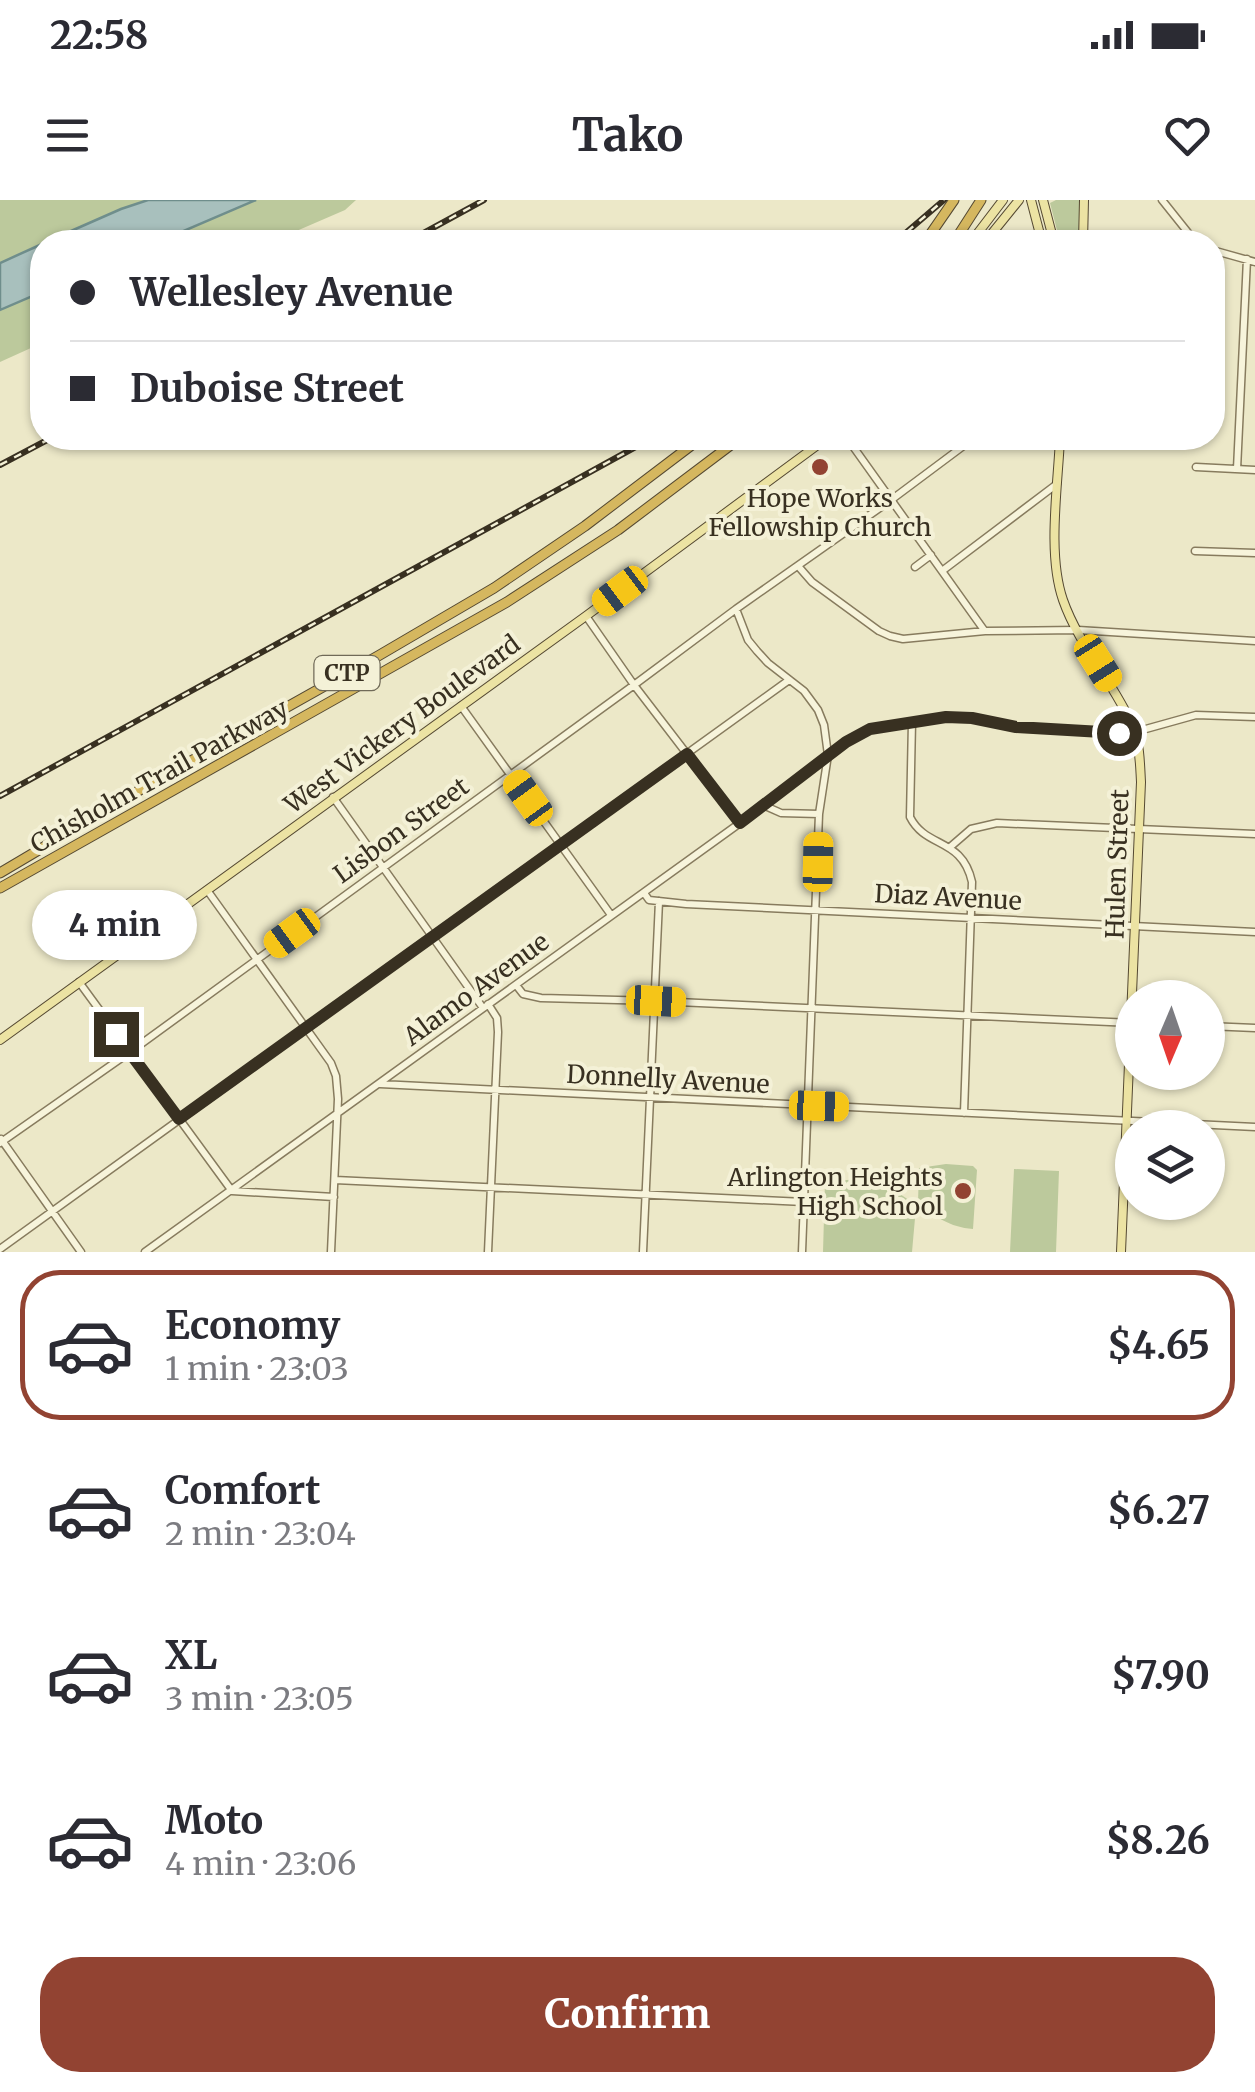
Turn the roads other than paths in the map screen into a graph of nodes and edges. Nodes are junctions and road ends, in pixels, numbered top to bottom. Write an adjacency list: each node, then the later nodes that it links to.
1 (954, 200): 9 (highway)
2 (981, 200): 10 (highway)
3 (1003, 200): 11 (main road)
4 (1019, 200): 12 (main road)
5 (1084, 200): 15 (main road)
6 (1162, 200): 16 (street)
7 (1044, 202): 14 (main road)
8 (1032, 204): 13 (main road)
9 (933, 230)
10 (962, 230)
11 (980, 230)
12 (995, 230)
13 (1039, 230)
14 (1051, 230)
15 (1083, 230)
16 (1185, 230)
17 (1225, 254): 18 (street)
18 (1251, 261): 26 (street)
19 (686, 450): 59 (highway, Chisholm Trail Parkway / CTP)
20 (725, 450): 60 (highway, Chisholm Trail Parkway / CTP)
21 (811, 450): 37 (main road, West Vickery Boulevard)
22 (855, 450): 29 (street)
23 (958, 450): 29 (street, Lisbon Street)
24 (1059, 450): 28 (main road, Hulen Street)
25 (1196, 467): 26 (street)
26 (1237, 469): 27 (street)
27 (1255, 470)
28 (1058, 484): 35 (street); 38 (main road, Hulen Street)
29 (891, 500): 32 (street); 33 (street, Lisbon Street)
30 (1195, 551): 31 (street)
31 (1255, 554)
32 (931, 556): 34 (street); 35 (street)
33 (798, 566): 36 (street, Lisbon Street); 39 (street)
34 (915, 566)
35 (942, 571): 39 (street)
36 (736, 609): 41 (street); 42 (street, Lisbon Street)
37 (586, 616): 42 (street); 43 (main road, West Vickery Boulevard)
38 (1078, 630): 39 (street); 40 (street); 46 (main road, Hulen Street)
39 (985, 631)
40 (1255, 640)
41 (788, 680): 47 (street); 48 (street)
42 (634, 685): 47 (street); 49 (street, Lisbon Street)
43 (460, 706): 49 (street); 50 (main road, West Vickery Boulevard)
44 (1255, 717): 46 (street, Alamo Avenue)
45 (912, 722): 46 (street, Alamo Avenue); 48 (street, Alamo Avenue); 57 (street)
46 (1135, 732): 54 (main road, Hulen Street)
47 (687, 754): 53 (street); 56 (street)
48 (828, 755): 51 (street, Alamo Avenue); 52 (street)
49 (510, 775): 56 (street); 58 (street, Lisbon Street)
50 (333, 797): 58 (street); 61 (main road, West Vickery Boulevard)
51 (762, 804): 52 (street); 53 (street, Alamo Avenue)
52 (819, 814): 64 (street)
53 (740, 823): 62 (street, Alamo Avenue)
54 (1138, 829): 55 (street); 57 (street); 67 (main road, Hulen Street)
55 (1255, 834)
56 (561, 844): 65 (street); 69 (street)
57 (948, 848): 66 (street)
58 (383, 868): 69 (street); 70 (street, Lisbon Street)
59 (0, 873)
60 (0, 888)
61 (207, 890): 70 (street); 72 (main road, West Vickery Boulevard)
62 (644, 893): 63 (street, Diaz Avenue); 65 (street, Alamo Avenue)
63 (659, 901): 64 (street, Diaz Avenue); 74 (street)
64 (817, 910): 66 (street, Diaz Avenue); 76 (street)
65 (612, 915): 73 (street, Alamo Avenue)
66 (972, 918): 67 (street, Diaz Avenue); 77 (street)
67 (1134, 926): 68 (street, Diaz Avenue); 71 (main road, Hulen Street)
68 (1255, 932)
69 (433, 937): 75 (street); 80 (street)
70 (256, 959): 80 (street); 83 (street, Lisbon Street)
71 (1133, 980)
72 (79, 982): 82 (main road, West Vickery Boulevard); 83 (street)
73 (516, 985): 74 (street); 75 (street, Alamo Avenue)
74 (656, 1001): 76 (street); 87 (street)
75 (486, 1006): 84 (street, Alamo Avenue); 86 (street)
76 (812, 1008): 77 (street); 89 (street)
77 (968, 1016): 78 (street); 90 (street)
78 (1115, 1023)
79 (1225, 1027): 81 (street)
80 (306, 1028): 85 (street); 92 (street)
81 (1255, 1028)
82 (0, 1040)
83 (130, 1052): 92 (street); 98 (street, Lisbon Street)
84 (379, 1084): 86 (street, Donnelly Avenue); 88 (street, Alamo Avenue)
85 (338, 1091): 88 (street); 91 (street)
86 (495, 1091): 87 (street, Donnelly Avenue); 100 (street)
87 (651, 1098): 89 (street, Donnelly Avenue); 102 (street)
88 (356, 1100): 91 (street, Alamo Avenue)
89 (808, 1106): 90 (street, Donnelly Avenue); 104 (street)
90 (964, 1112): 93 (street, Donnelly Avenue)
91 (338, 1113): 94 (street, Alamo Avenue); 97 (street)
92 (179, 1119): 101 (street); 105 (street)
93 (1115, 1120)
94 (321, 1126): 97 (street); 101 (street, Alamo Avenue)
95 (1225, 1126): 96 (street, Donnelly Avenue)
96 (1255, 1127)
97 (337, 1134): 99 (street)
98 (1, 1141): 105 (street)
99 (334, 1180): 100 (street); 103 (street)
100 (491, 1188): 102 (street); 111 (street)
101 (232, 1190): 103 (street); 109 (street, Alamo Avenue)
102 (646, 1195): 104 (street); 112 (street)
103 (334, 1197): 110 (street)
104 (804, 1202): 113 (street)
105 (52, 1211): 107 (street); 108 (street)
106 (1122, 1220): 114 (main road, Hulen Street)
107 (0, 1248)
108 (82, 1252)
109 (145, 1252)
110 (332, 1252)
111 (488, 1252)
112 (643, 1252)
113 (802, 1252)
114 (1121, 1252)

